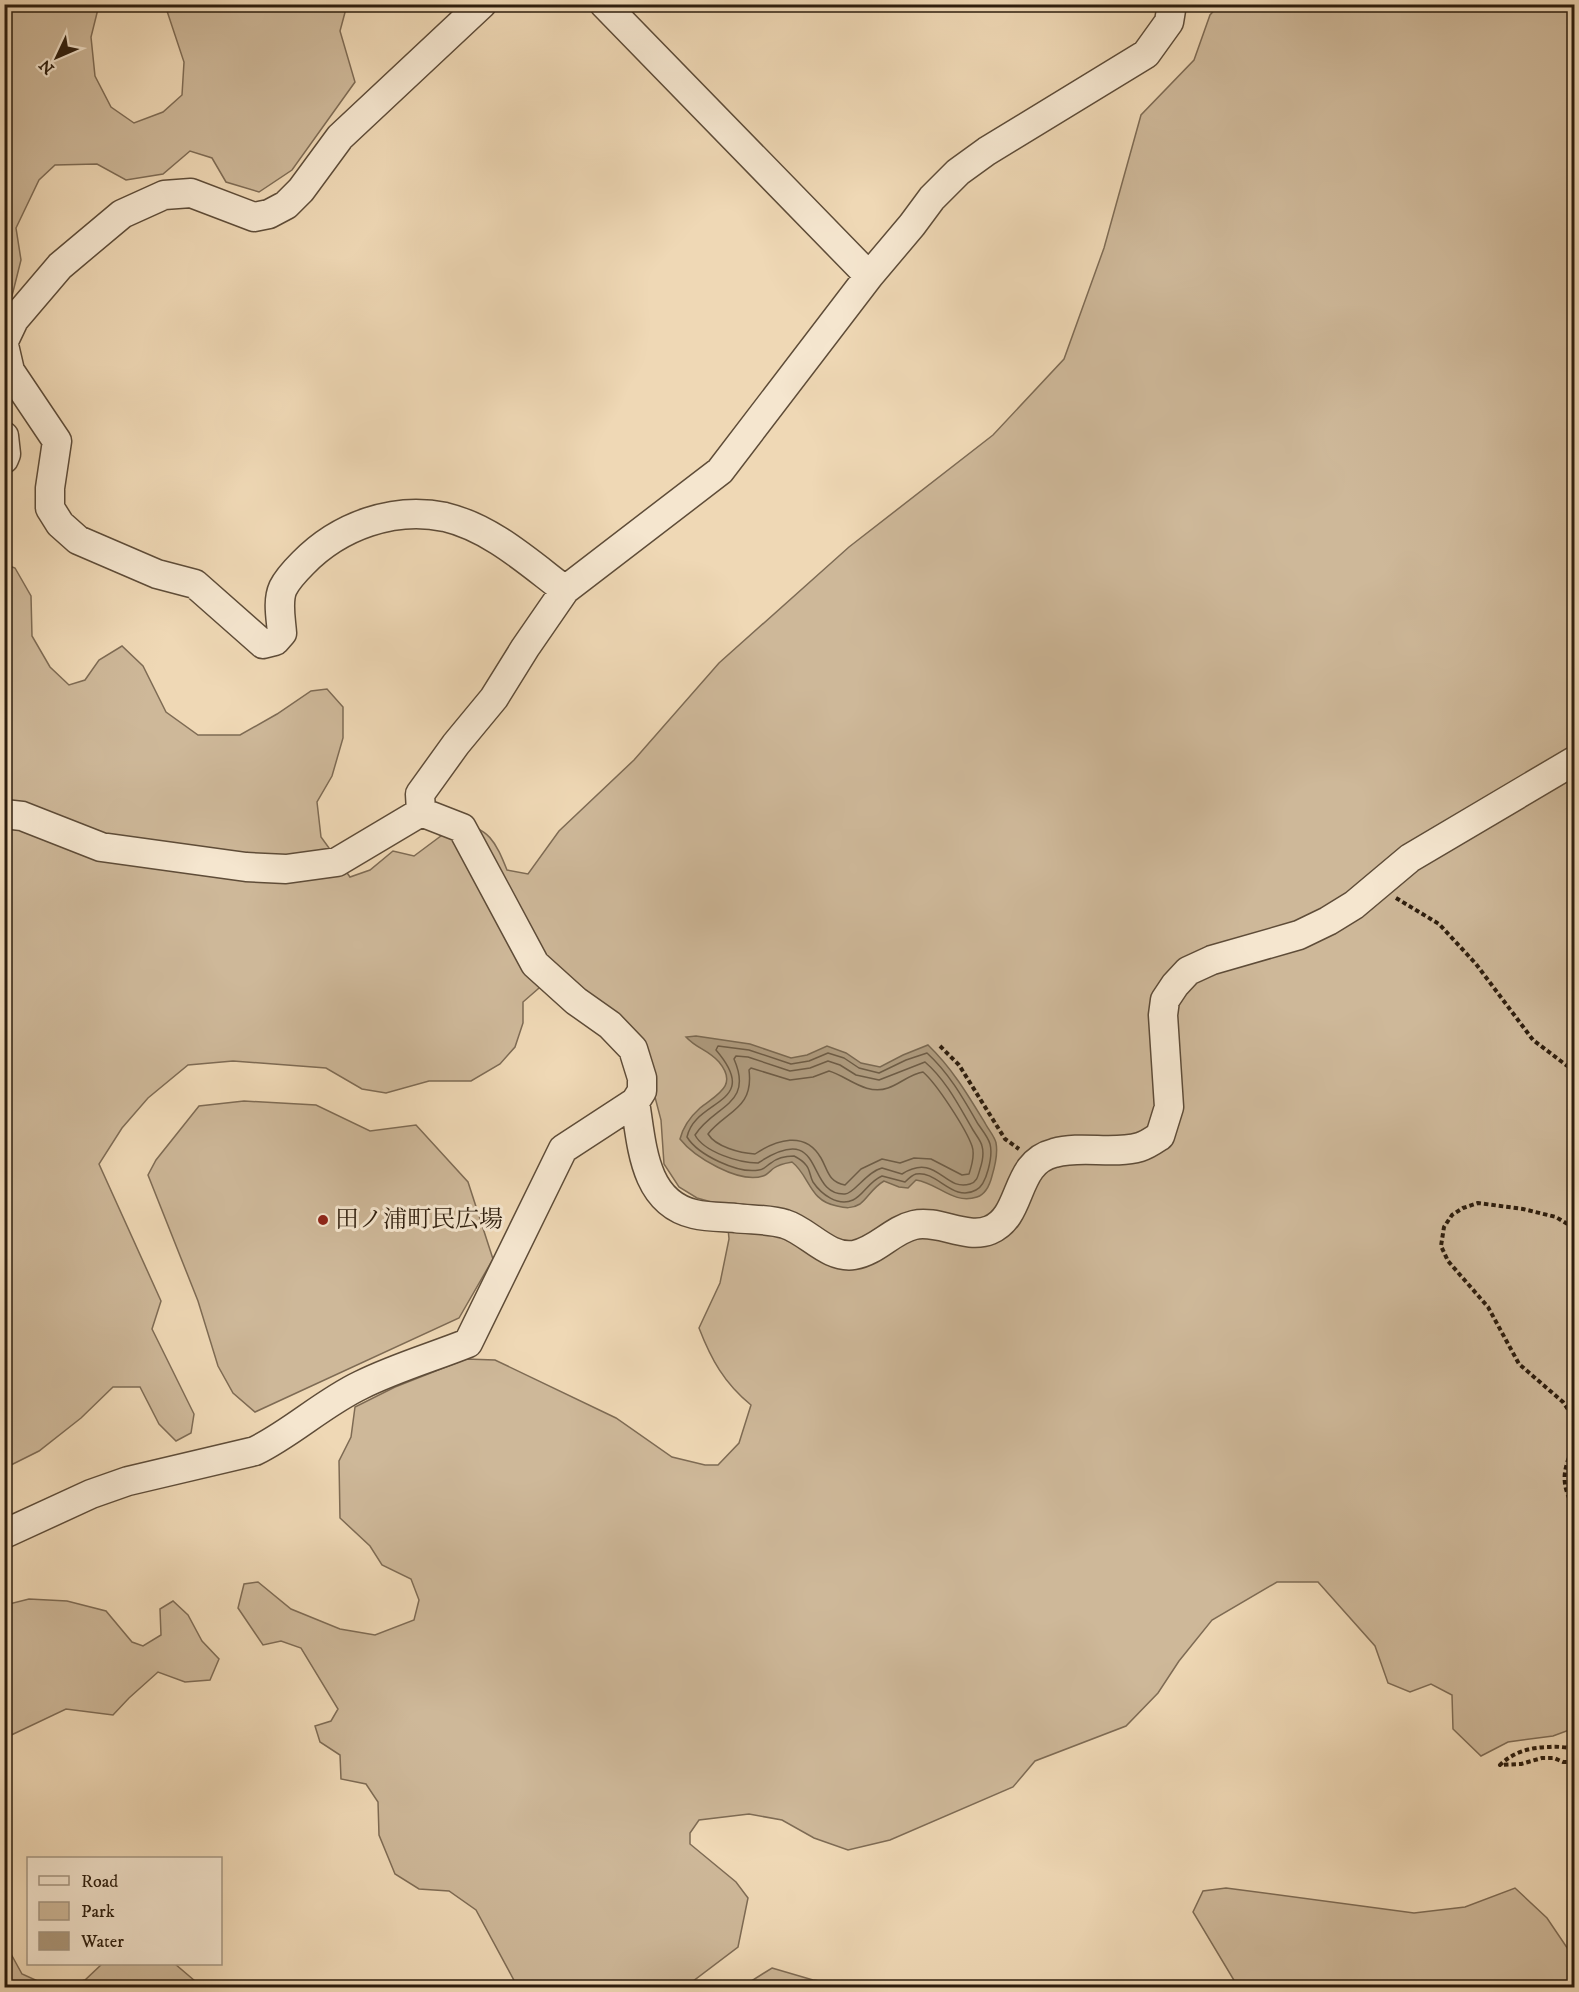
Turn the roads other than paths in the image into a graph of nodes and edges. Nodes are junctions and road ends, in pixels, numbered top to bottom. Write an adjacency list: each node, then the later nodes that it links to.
1 (482, 4): 5 (street)
2 (604, 4): 4 (street)
3 (1172, 4): 4 (street)
4 (869, 276): 8 (street)
5 (4, 343): 8 (street)
6 (4, 436): 7 (street)
7 (4, 459)
8 (565, 590): 10 (street)
9 (1575, 761): 12 (street)
10 (421, 812): 11 (street); 12 (street)
11 (4, 814)
12 (635, 1102): 13 (street)
13 (4, 1534)

